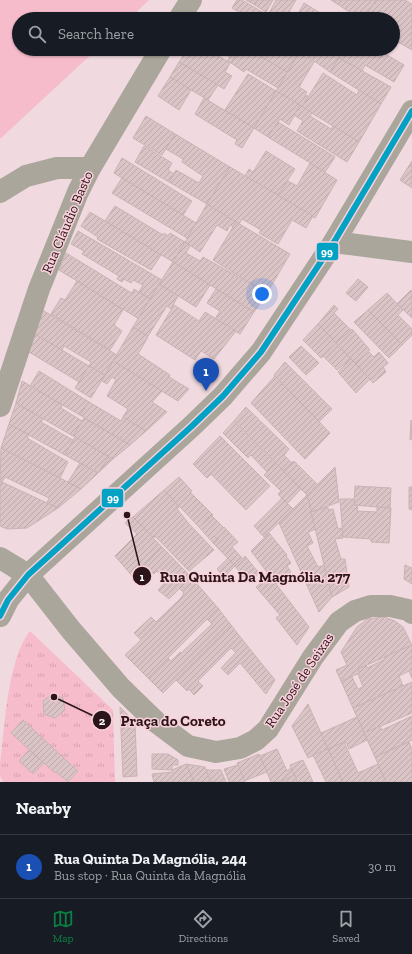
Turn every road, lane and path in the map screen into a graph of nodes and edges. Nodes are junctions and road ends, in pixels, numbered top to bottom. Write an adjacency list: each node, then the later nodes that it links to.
1 (191, 0): 2 (street)
2 (183, 12)
3 (157, 56): 5 (street, Rua Cláudio Basto)
4 (412, 110): 7 (street)
5 (90, 168): 6 (street); 9 (street, Rua Cláudio Basto)
6 (0, 192)
7 (334, 242): 8 (street); 11 (street)
8 (412, 252)
9 (0, 406)
10 (0, 558): 11 (street, Rua José de Seixas)
11 (28, 575): 12 (street, Rua José de Seixas); 13 (street)
12 (412, 613)
13 (0, 616)

